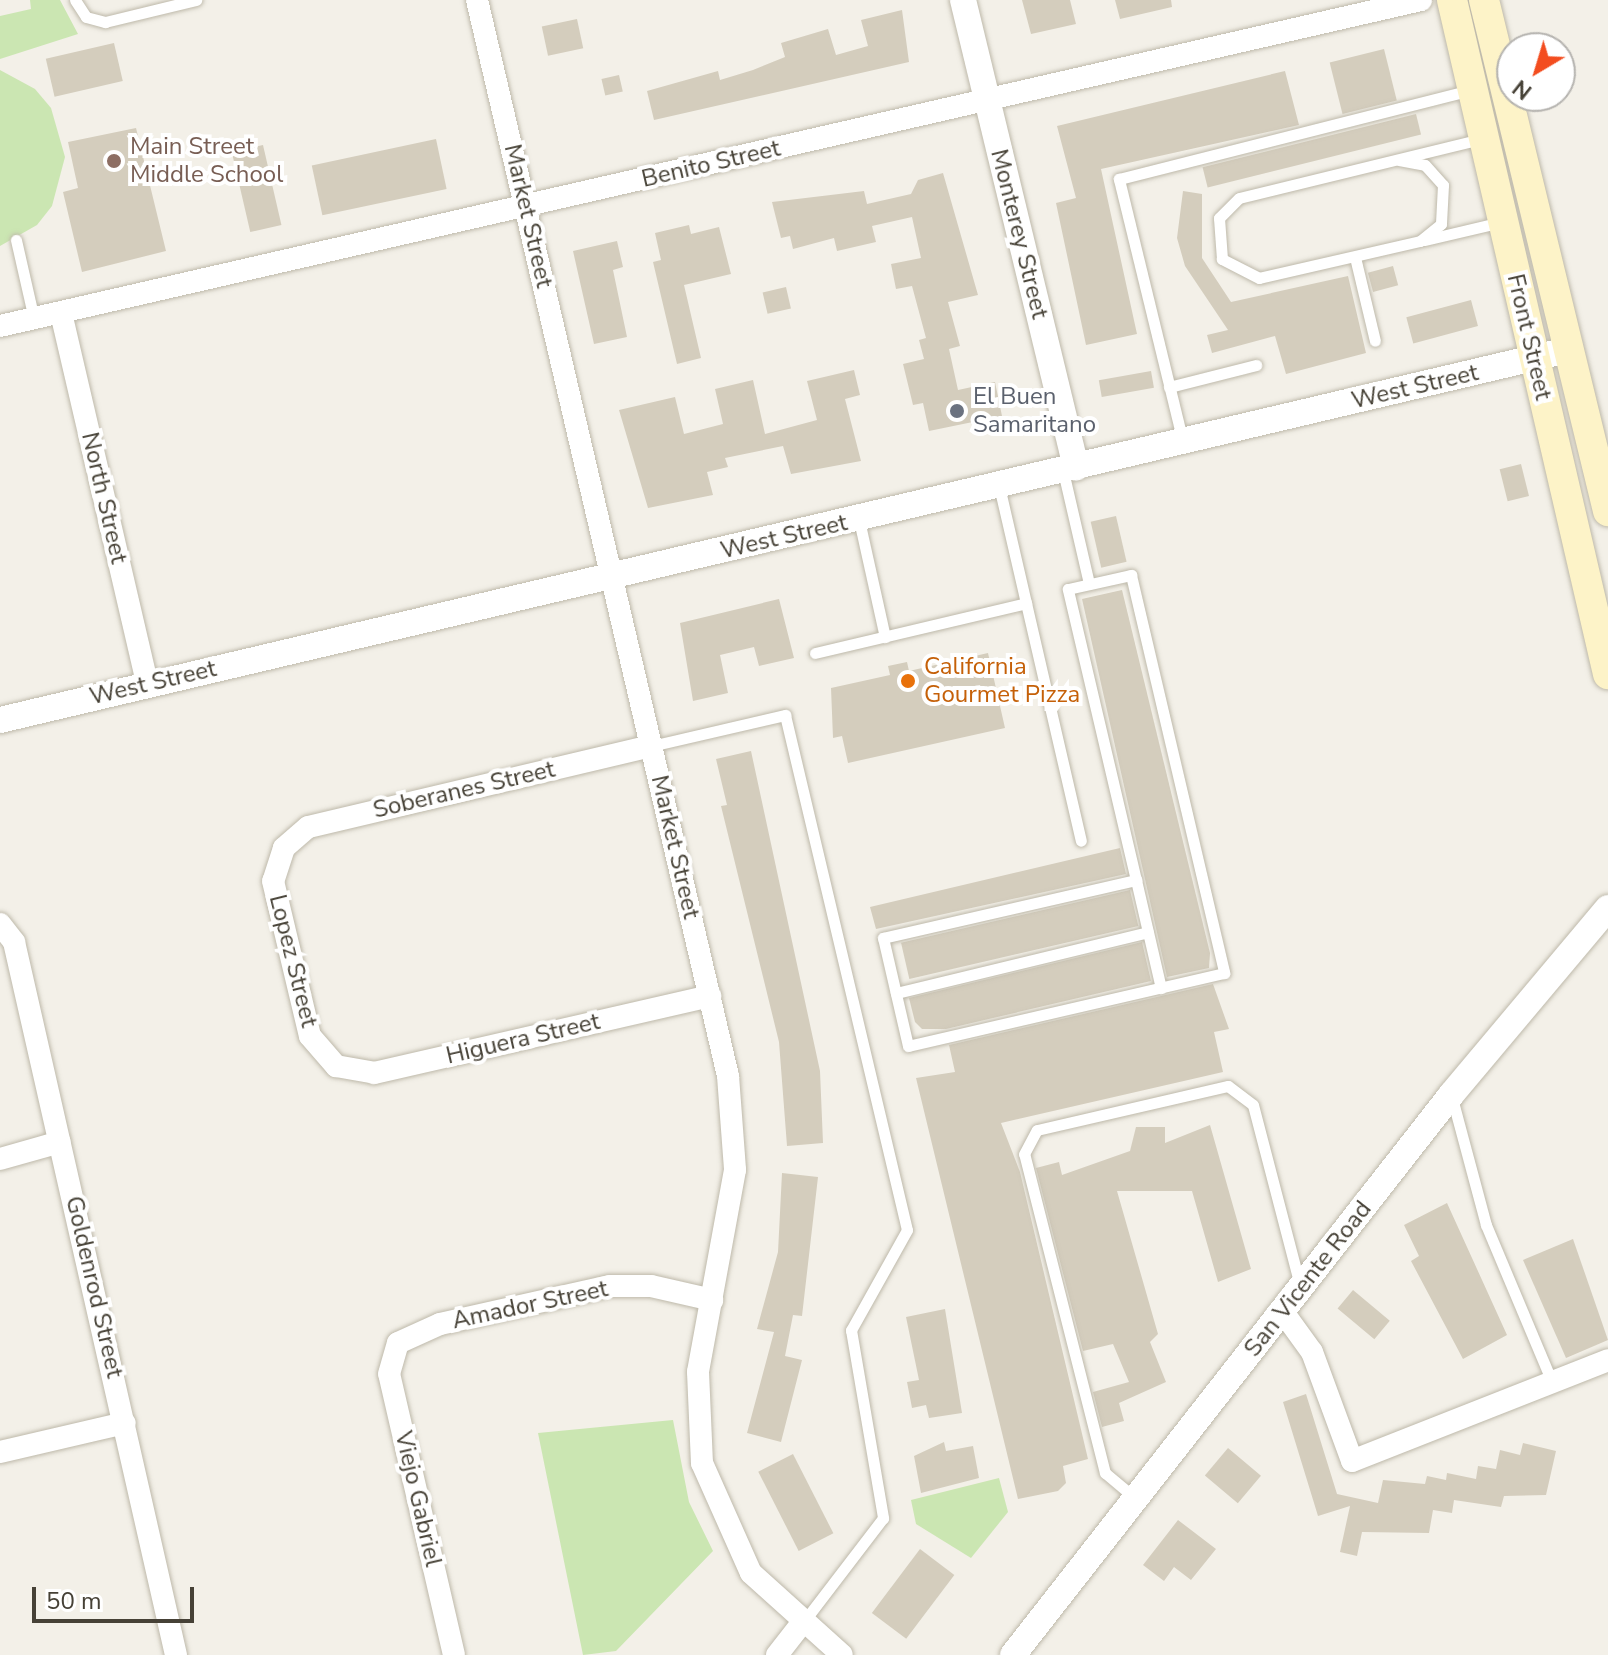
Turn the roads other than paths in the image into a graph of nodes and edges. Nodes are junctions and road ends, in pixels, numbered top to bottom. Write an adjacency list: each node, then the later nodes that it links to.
1 (75, 0): 2 (lane)
2 (196, 0)
3 (477, 0): 12 (street, Market Street)
4 (963, 0): 9 (street, Monterey Street)
5 (1421, 0): 9 (street, Benito Street)
6 (1452, 0): 8 (main road, Front Street)
7 (1484, 0): 21 (main road, Front Street)
8 (1470, 90): 10 (main road, Front Street); 24 (lane)
9 (986, 98): 12 (street, Benito Street); 26 (street, Monterey Street)
10 (1482, 139): 11 (lane); 13 (main road, Front Street)
11 (1399, 160): 15 (lane); 16 (lane)
12 (527, 208): 17 (street, Benito Street); 30 (street, Market Street)
13 (1502, 222): 15 (lane); 22 (main road, Front Street)
14 (16, 240): 18 (lane)
15 (1420, 241): 16 (lane)
16 (1355, 257): 20 (lane)
17 (61, 313): 18 (street, Benito Street); 36 (street, North Street)
18 (34, 319): 19 (street, Benito Street)
19 (0, 326)
20 (1375, 341)
21 (1568, 350): 22 (street, West Street); 28 (main road, Front Street)
22 (1534, 358): 25 (street, West Street); 35 (main road, Front Street)
23 (1256, 365): 24 (lane)
24 (1169, 387): 25 (lane)
25 (1183, 442): 26 (street, West Street)
26 (1070, 469): 27 (street, West Street); 31 (lane)
27 (999, 486): 29 (street, West Street); 32 (lane)
28 (1608, 511)
29 (859, 520): 30 (street, West Street); 33 (lane)
30 (613, 579): 36 (street, West Street); 38 (street, Market Street)
31 (1089, 584): 41 (lane); 45 (lane)
32 (1026, 603): 33 (lane); 39 (lane)
33 (885, 637): 34 (lane)
34 (815, 653)
35 (1608, 674)
36 (147, 683): 37 (street, West Street)
37 (0, 720)
38 (651, 746): 40 (street, Soberanes Street); 47 (street, Market Street); 61 (lane)
39 (1081, 841)
40 (284, 848): 48 (street, Lopez Street)
41 (1136, 880): 44 (lane); 46 (lane)
42 (1608, 908): 49 (street, San Vicente Road)
43 (0, 924): 50 (street, Goldenrod Street)
44 (1148, 932): 45 (lane); 46 (lane)
45 (1161, 988): 46 (lane)
46 (896, 993)
47 (710, 996): 48 (street, Higuera Street); 53 (street, Market Street)
48 (336, 1066)
49 (1451, 1095): 52 (street, San Vicente Road); 57 (lane)
50 (60, 1142): 51 (street); 58 (street, Goldenrod Street)
51 (0, 1159)
52 (1300, 1290): 54 (street, San Vicente Road); 60 (lane)
53 (712, 1300): 55 (street, Amador Street); 61 (street, Market Street)
54 (1283, 1312): 57 (street); 60 (street, San Vicente Road)
55 (398, 1343): 63 (street, Viejo Gabriel)
56 (1608, 1360): 57 (street)
57 (1551, 1380)
58 (125, 1423): 59 (street); 62 (street, Goldenrod Street)
59 (0, 1452)
60 (1135, 1499): 66 (street, San Vicente Road)
61 (801, 1624): 64 (street); 65 (street, Market Street)
62 (176, 1655)
63 (454, 1655)
64 (777, 1655)
65 (842, 1655)
66 (1013, 1655)

